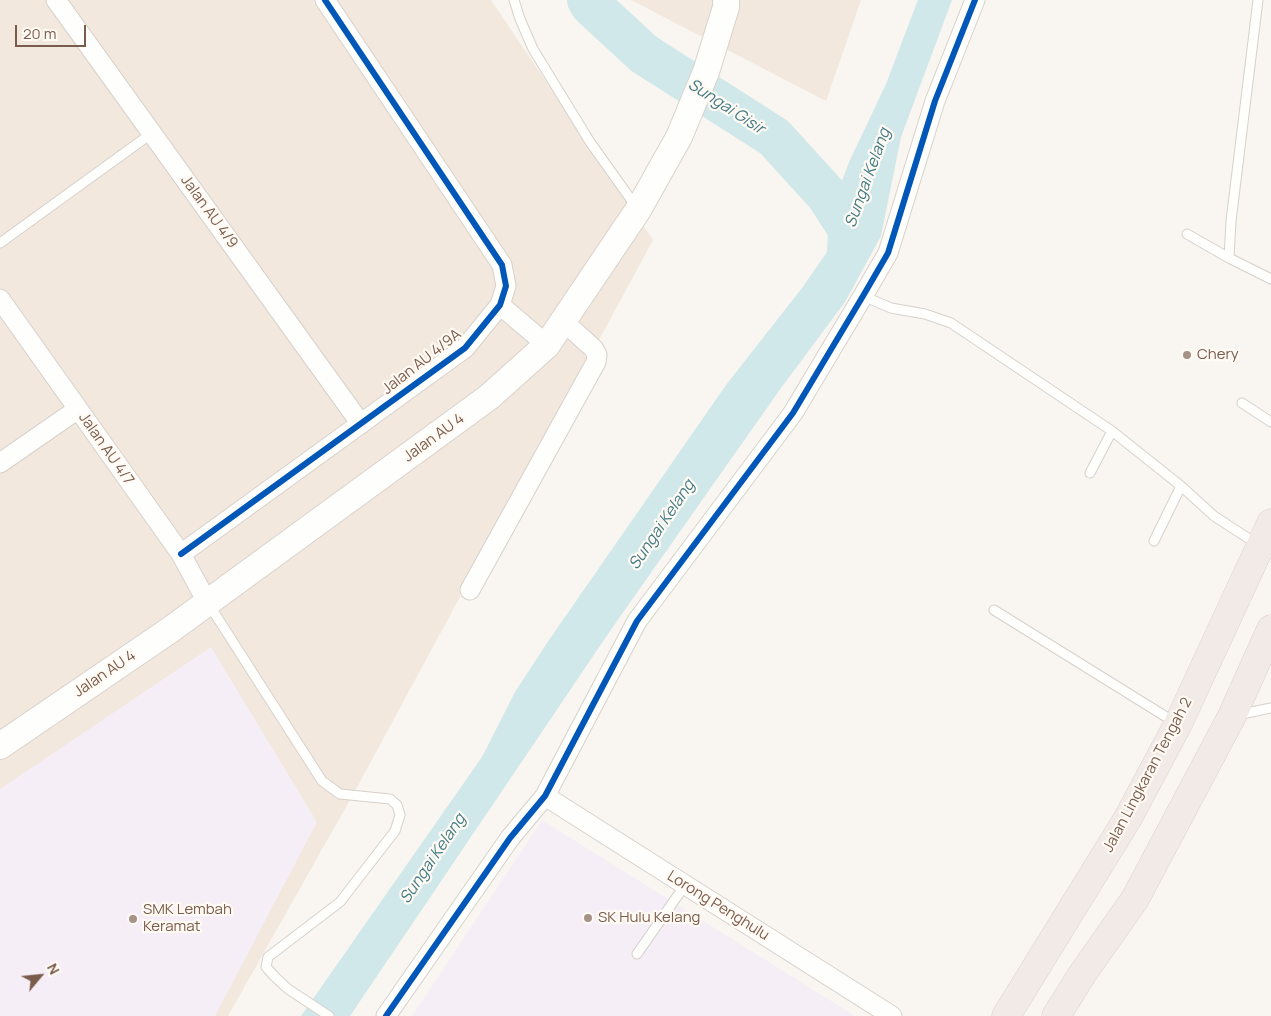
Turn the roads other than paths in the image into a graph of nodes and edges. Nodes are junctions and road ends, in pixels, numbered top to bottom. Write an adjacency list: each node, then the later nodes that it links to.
1 (56, 0): 7 (street, Jalan AU 4/9)
2 (325, 0): 15 (street, Jalan AU 4/9A)
3 (514, 0): 8 (lane)
4 (975, 0): 13 (street)
5 (1258, 0): 11 (lane)
6 (726, 3): 8 (main road, Jalan AU 4)
7 (152, 133): 10 (lane); 21 (street, Jalan AU 4/9)
8 (638, 210): 16 (main road, Jalan AU 4)
9 (1187, 234): 11 (lane)
10 (0, 242)
11 (1229, 258): 12 (lane)
12 (1271, 279)
13 (863, 296): 22 (lane); 37 (street)
14 (0, 299): 19 (street, Jalan AU 4/7)
15 (500, 306): 17 (street); 21 (street, Jalan AU 4/9A)
16 (563, 321): 17 (main road, Jalan AU 4); 29 (street)
17 (547, 345): 30 (main road, Jalan AU 4)
18 (1242, 403): 20 (lane)
19 (78, 409): 23 (street); 28 (street, Jalan AU 4/7)
20 (1271, 422)
21 (361, 424): 28 (street, Jalan AU 4/9A)
22 (1112, 431): 24 (lane); 25 (lane)
23 (0, 463)
24 (1090, 473)
25 (1180, 486): 26 (lane); 27 (lane)
26 (1265, 535): 35 (highway, Jalan Lingkaran Tengah 2)
27 (1154, 541)
28 (181, 554): 30 (street, Jalan AU 4/7)
29 (470, 590)
30 (207, 602): 36 (main road, Jalan AU 4); 40 (lane)
31 (994, 610): 35 (lane)
32 (1271, 629): 34 (highway)
33 (1271, 708): 34 (lane)
34 (1232, 716): 44 (highway)
35 (1178, 724): 43 (highway, Jalan Lingkaran Tengah 2)
36 (0, 746)
37 (545, 796): 38 (street, Lorong Penghulu); 41 (street)
38 (685, 884): 39 (lane); 42 (street, Lorong Penghulu)
39 (637, 954)
40 (329, 1016)
41 (386, 1016)
42 (892, 1016)
43 (1006, 1016)
44 (1056, 1016)

